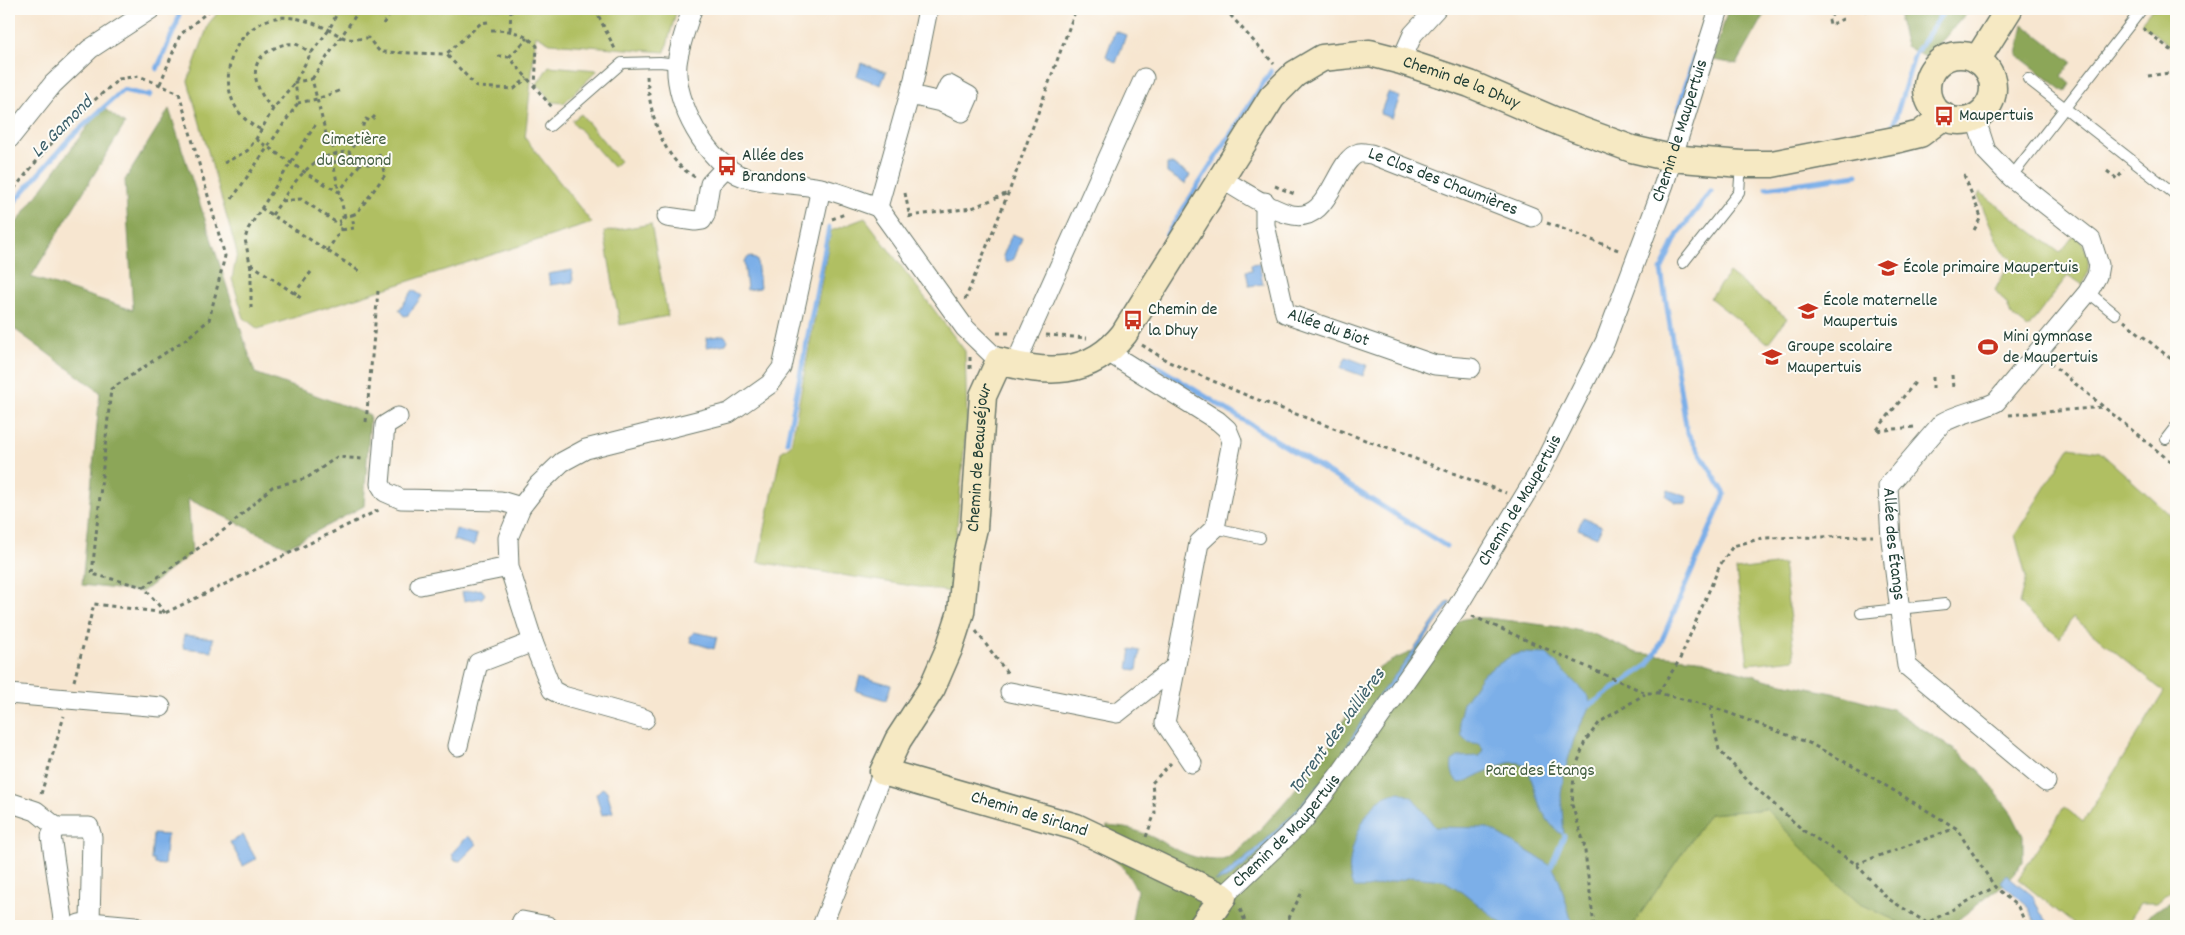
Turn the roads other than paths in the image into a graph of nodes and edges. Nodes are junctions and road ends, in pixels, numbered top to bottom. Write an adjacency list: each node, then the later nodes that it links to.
1 (152, 9): 19 (street)
2 (692, 9): 10 (street)
3 (928, 9): 13 (street)
4 (1436, 9): 8 (street)
5 (1719, 9): 20 (street, Chemin de Maupertuis)
6 (2009, 9): 9 (street)
7 (2142, 9): 15 (lane)
8 (1401, 60): 20 (street, Chemin de la Dhuy); 24 (street, Chemin de la Dhuy)
9 (1977, 60): 16 (street); 17 (street)
10 (677, 64): 18 (lane); 22 (street)
11 (1144, 78): 35 (street, Chemin de Beauséjour)
12 (2028, 79): 15 (lane)
13 (910, 95): 14 (street); 28 (street)
14 (941, 102)
15 (2066, 107): 23 (lane); 26 (lane)
16 (1944, 116): 17 (street); 21 (street, Chemin de la Dhuy)
17 (1975, 117): 23 (street, Allée des Étangs)
18 (550, 126)
19 (9, 139)
20 (1671, 158): 21 (street, Chemin de la Dhuy); 60 (street, Chemin de Maupertuis)
21 (1741, 164): 31 (lane)
22 (727, 166): 25 (street); 29 (street)
23 (2011, 177): 32 (street, Allée des Étangs)
24 (1220, 178): 27 (street); 34 (street, Chemin de la Dhuy)
25 (822, 188): 28 (street); 40 (street)
26 (2176, 195)
27 (1264, 202): 30 (street, Le Clos des Chaumières); 36 (street, Allée du Biot)
28 (878, 207): 35 (street, Chemin de Beauséjour)
29 (667, 217)
30 (1532, 217)
31 (1683, 263)
32 (2088, 292): 33 (lane); 46 (street, Allée des Étangs)
33 (2115, 314)
34 (1100, 345): 35 (street, Chemin de la Dhuy); 41 (street)
35 (1007, 363): 56 (street, Chemin de Beauséjour)
36 (1471, 368)
37 (398, 417): 40 (street)
38 (2176, 426): 39 (lane)
39 (2166, 439)
40 (520, 507): 43 (street)
41 (1216, 528): 42 (lane); 49 (street)
42 (1260, 538)
43 (509, 566): 44 (street); 48 (street)
44 (420, 585)
45 (1945, 604): 46 (lane)
46 (1899, 608): 47 (lane); 57 (street, Allée des Étangs)
47 (1862, 612)
48 (533, 642): 53 (street); 54 (street)
49 (1175, 668): 50 (street); 55 (street)
50 (1010, 692)
51 (9, 694): 52 (street)
52 (161, 707)
53 (645, 719)
54 (458, 746)
55 (1188, 756)
56 (883, 772): 60 (street, Chemin de Sirland); 66 (street, Chemin de Beauséjour)
57 (2046, 782)
58 (9, 802): 59 (street)
59 (56, 827): 61 (street); 62 (street)
60 (1216, 894): 67 (street, Chemin de Maupertuis)
61 (90, 922): 62 (street); 63 (street)
62 (65, 926)
63 (135, 926)
64 (520, 926): 65 (street)
65 (548, 926)
66 (822, 926)
67 (1202, 926)

